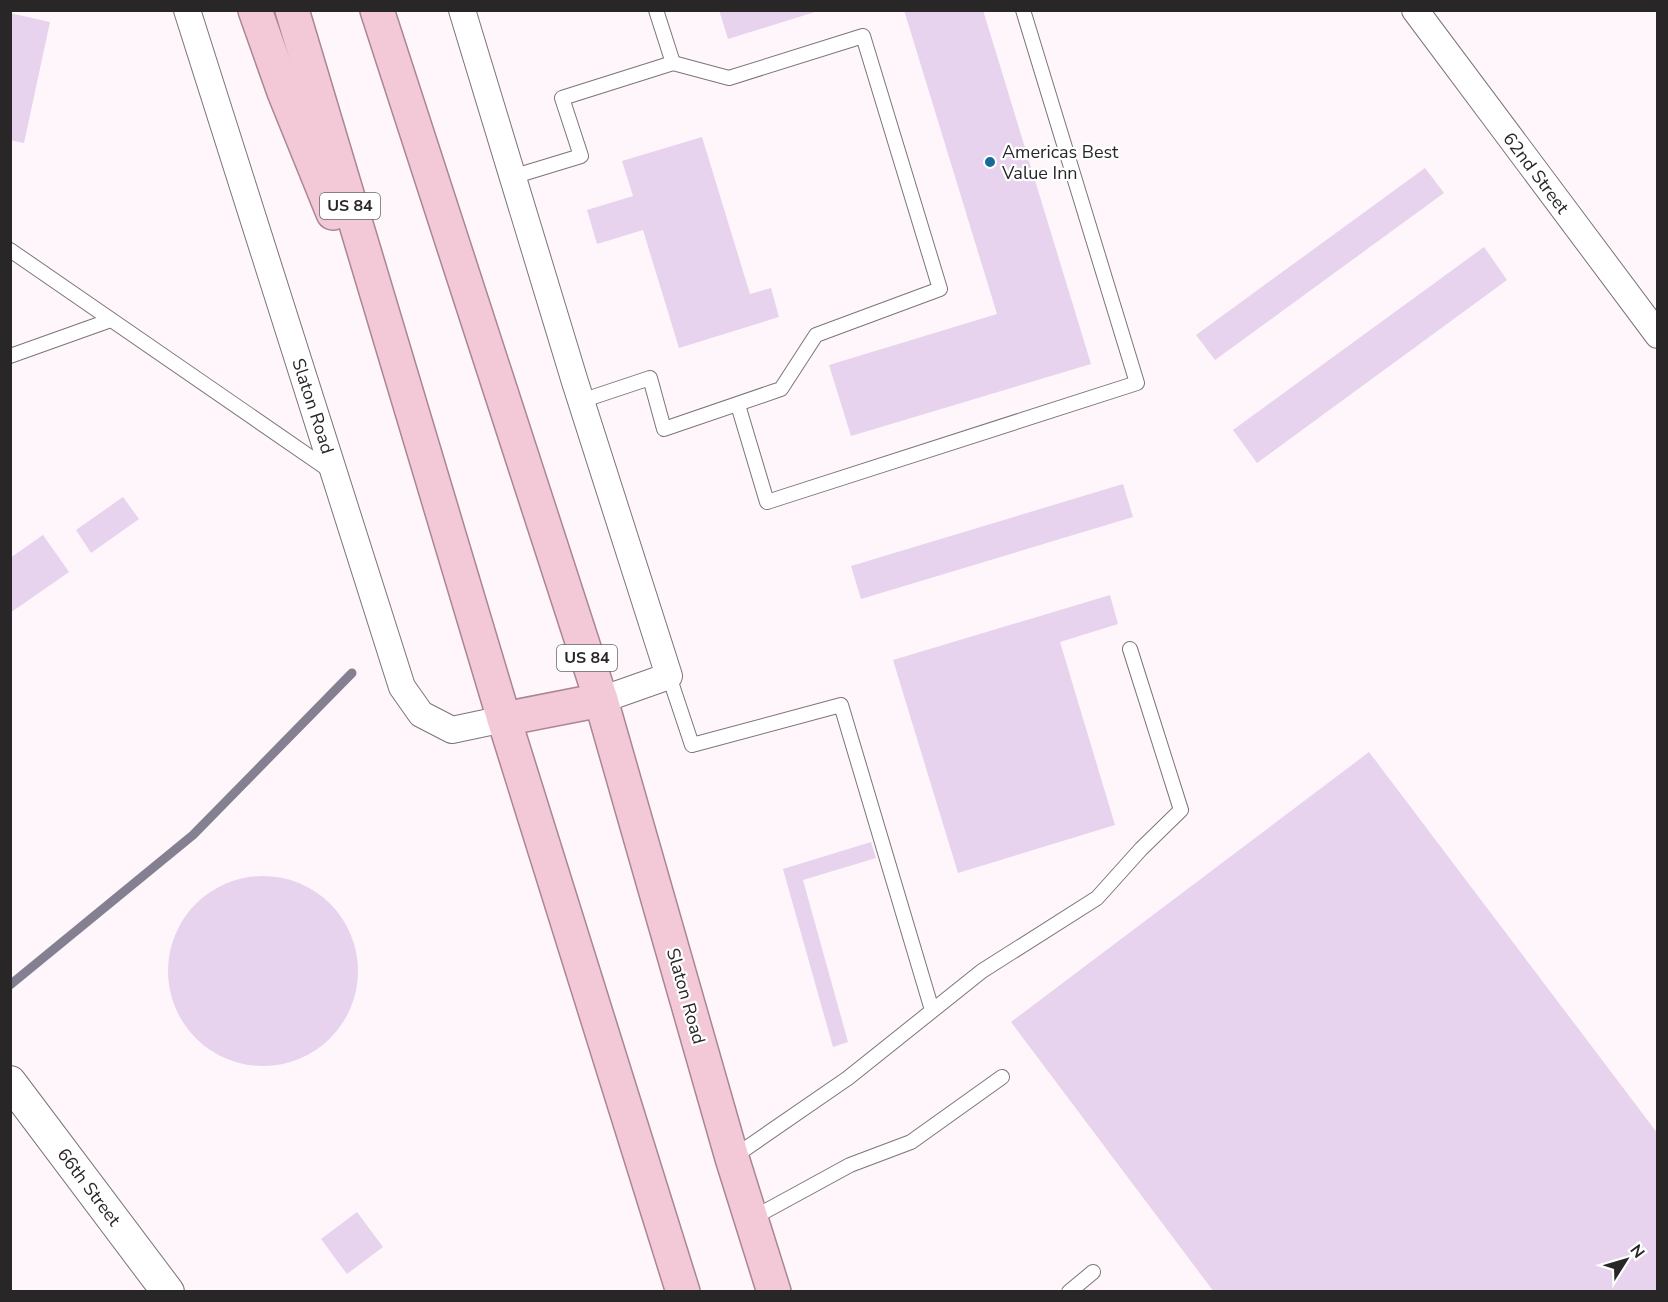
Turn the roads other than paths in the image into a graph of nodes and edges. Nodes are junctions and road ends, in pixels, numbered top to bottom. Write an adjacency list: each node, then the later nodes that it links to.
1 (187, 10): 18 (street, Slaton Road)
2 (255, 10): 16 (highway)
3 (292, 10): 16 (highway, US 84)
4 (462, 10): 10 (street)
5 (656, 10): 9 (lane)
6 (1023, 10): 17 (lane)
7 (1415, 10): 13 (street, 62nd Street)
8 (380, 17): 21 (highway, Slaton Road / US 84)
9 (673, 63): 10 (lane); 17 (lane)
10 (512, 177): 15 (street)
11 (10, 250): 12 (lane)
12 (111, 320): 14 (lane); 18 (lane)
13 (1658, 335)
14 (10, 356)
15 (581, 400): 17 (lane); 20 (street)
16 (408, 401): 22 (highway, US 84)
17 (738, 405)
18 (334, 473): 22 (street, Slaton Road)
19 (1130, 649): 23 (lane)
20 (669, 676): 21 (street); 23 (lane)
21 (601, 700): 22 (highway); 26 (highway, Slaton Road / US 84)
22 (504, 719): 30 (highway, US 84)
23 (932, 1011): 26 (lane)
24 (1002, 1077): 27 (lane)
25 (10, 1082): 29 (street, 66th Street)
26 (732, 1158): 27 (highway, Slaton Road / US 84)
27 (751, 1219): 31 (highway, Slaton Road / US 84)
28 (1093, 1272): 32 (lane)
29 (168, 1292)
30 (683, 1292)
31 (774, 1292)
32 (1069, 1292)

